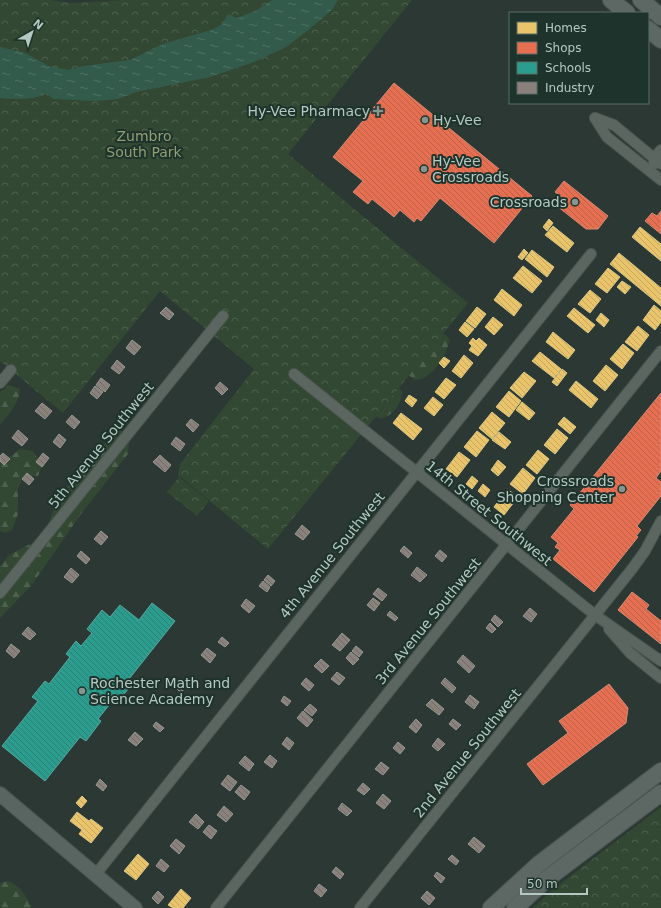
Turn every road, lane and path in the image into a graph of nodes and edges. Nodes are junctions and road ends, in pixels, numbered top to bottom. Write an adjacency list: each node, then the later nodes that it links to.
1 (611, 0): 3 (main road)
2 (641, 0): 4 (main road)
3 (626, 12)
4 (661, 16)
5 (649, 30): 6 (main road)
6 (661, 40)
7 (661, 150): 8 (street)
8 (658, 161): 9 (street); 9 (street)
9 (657, 172): 10 (street)
10 (661, 180)
11 (591, 254): 17 (street, 4th Avenue Southwest)
12 (223, 316): 20 (street, 5th Avenue Southwest)
13 (661, 351): 19 (street, 3rd Avenue Southwest)
14 (11, 370): 16 (street)
15 (294, 374): 17 (street, 14th Street Southwest)
16 (0, 383)
17 (416, 472): 19 (street, 14th Street Southwest); 28 (street, 4th Avenue Southwest)
18 (661, 521): 21 (street, 2nd Avenue Southwest)
19 (506, 545): 21 (street, 14th Street Southwest); 30 (street, 3rd Avenue Southwest)
20 (0, 593)
21 (595, 615): 22 (street, 14th Street Southwest); 31 (street, 2nd Avenue Southwest)
22 (604, 622): 23 (street, 14th Street Southwest); 24 (street, 14th Street Southwest)
23 (661, 662)
24 (661, 678)
25 (661, 771): 32 (main road)
26 (661, 793): 33 (main road)
27 (0, 794): 28 (main road)
28 (96, 874): 29 (main road)
29 (135, 908)
30 (216, 908)
31 (360, 908)
32 (492, 908)
33 (515, 908)

